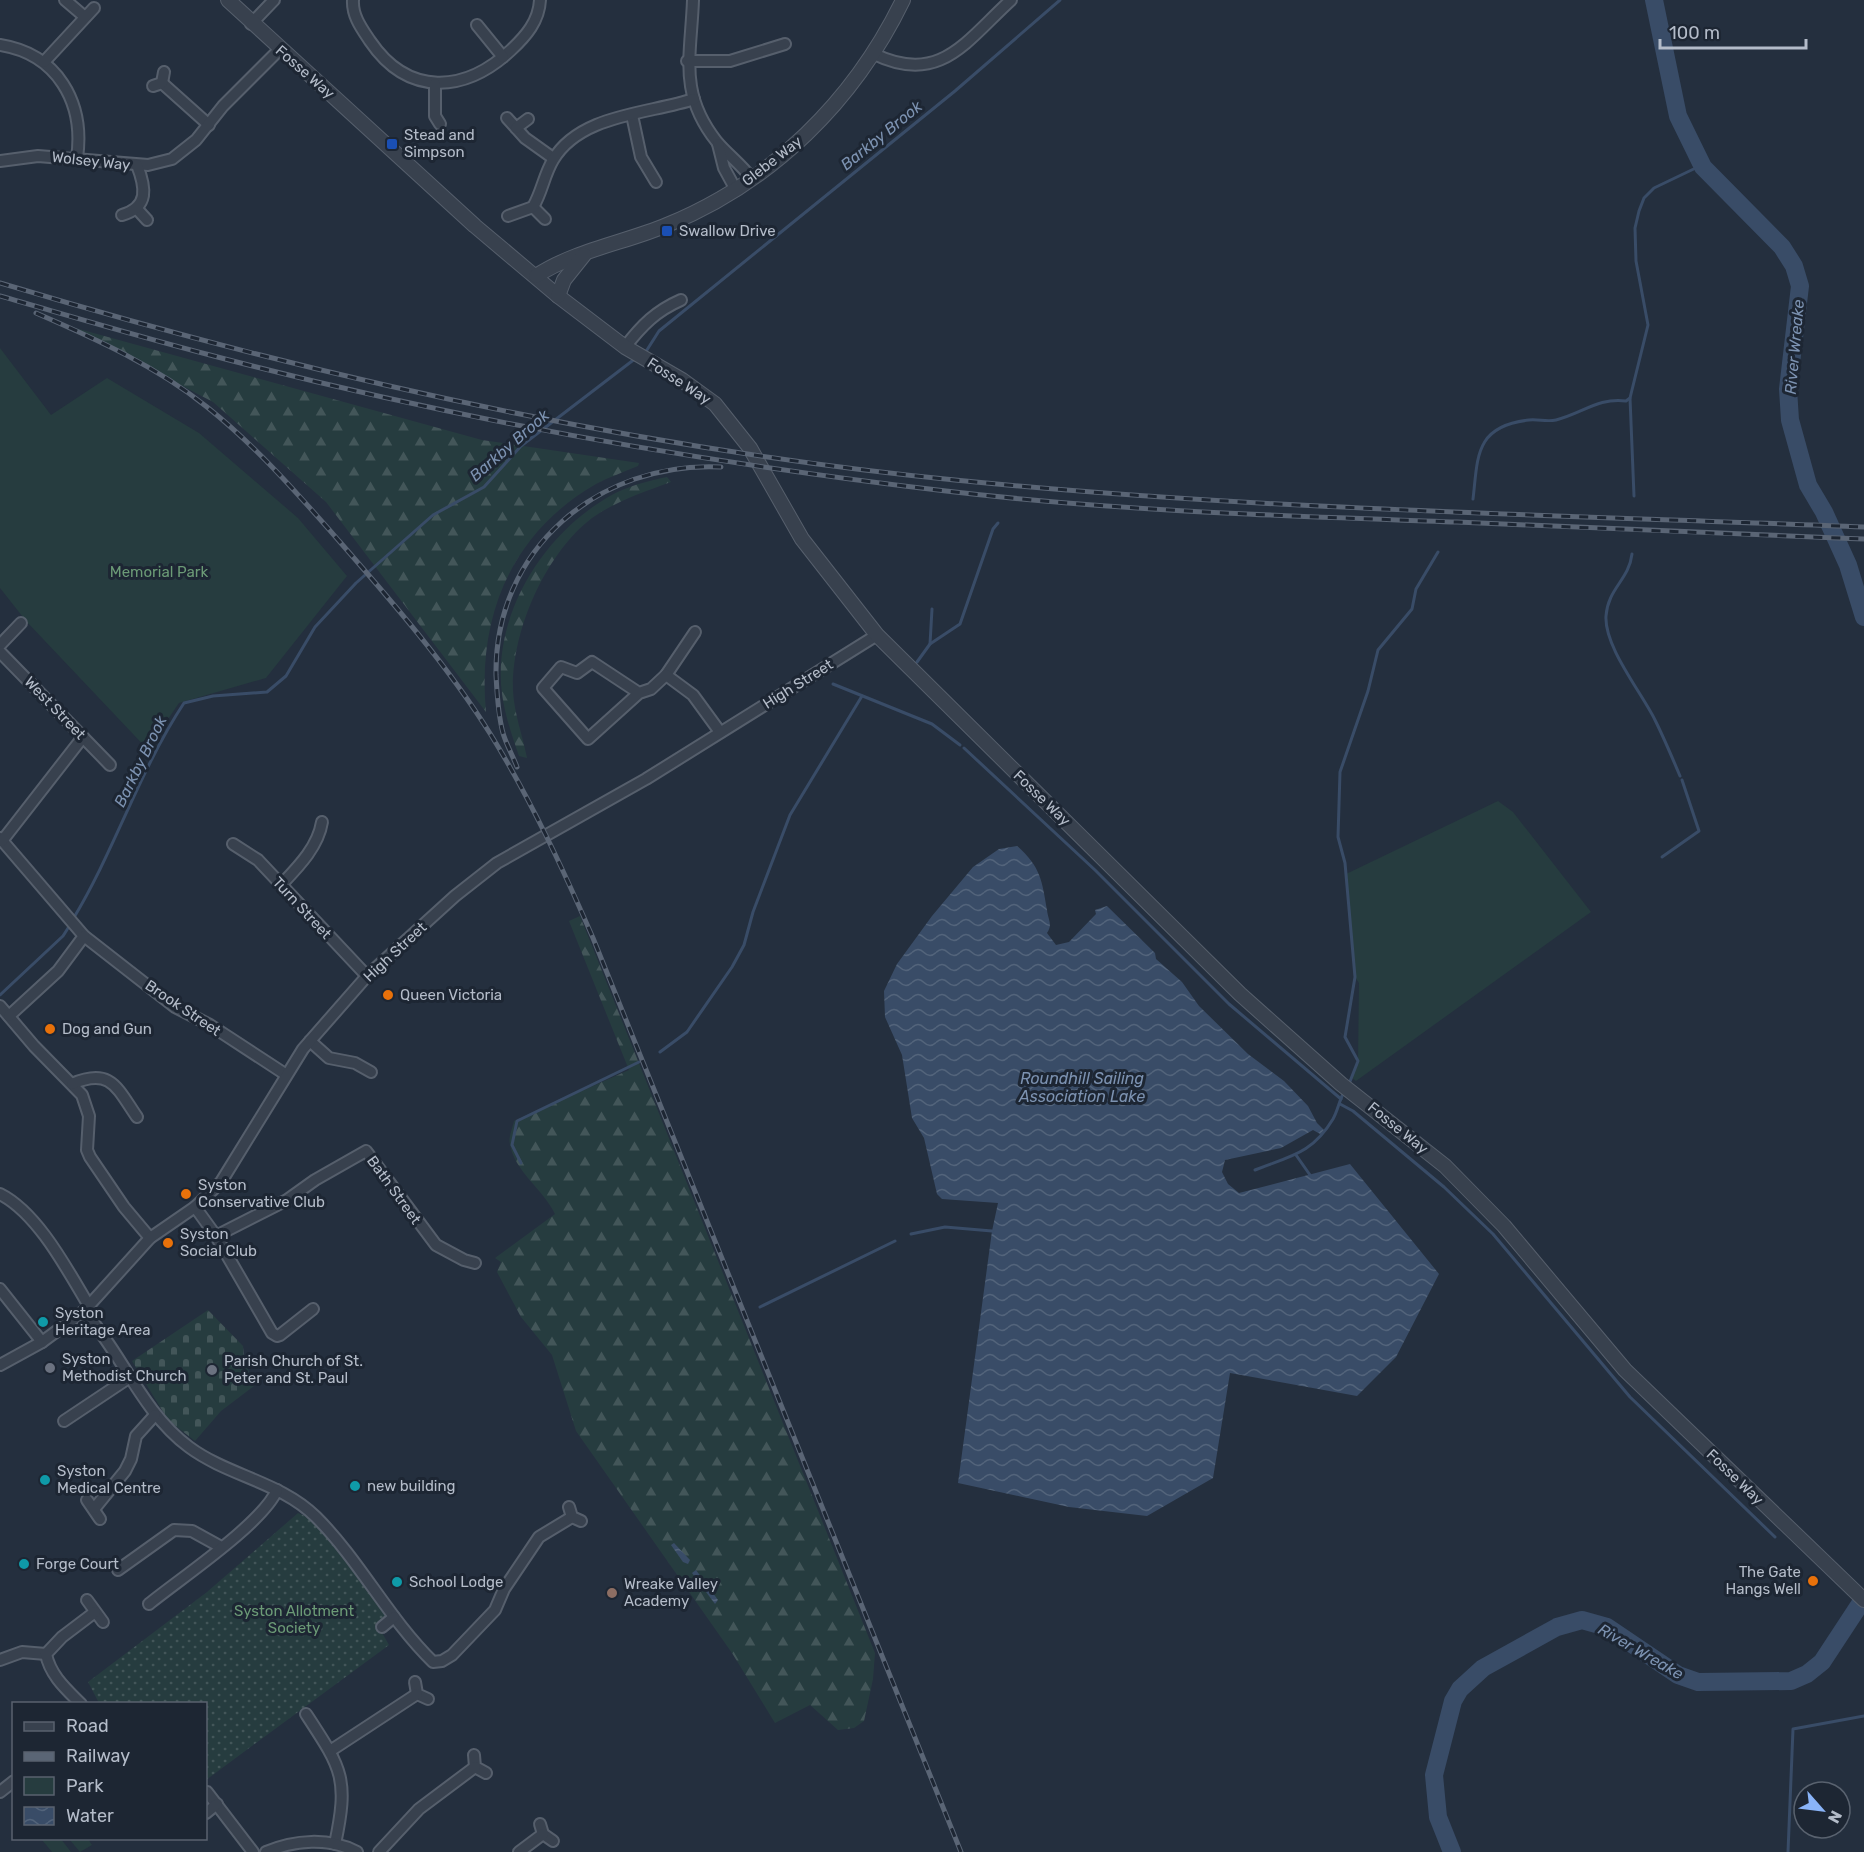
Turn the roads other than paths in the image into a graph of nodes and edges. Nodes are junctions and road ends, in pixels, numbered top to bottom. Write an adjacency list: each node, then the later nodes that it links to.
1 (65, 0): 10 (street)
2 (228, 0): 11 (street, Fosse Way)
3 (274, 0): 11 (street)
4 (352, 0): 21 (street)
5 (540, 0): 17 (street)
6 (693, 0): 18 (street)
7 (903, 0): 16 (street, Glebe Way)
8 (1011, 0): 16 (street)
9 (94, 8): 10 (street)
10 (85, 17): 19 (street)
11 (251, 24): 15 (street, Fosse Way)
12 (477, 25): 17 (street)
13 (0, 45): 19 (street)
14 (785, 45): 18 (street)
15 (279, 50): 27 (street, Wolsey Way); 44 (street, Fosse Way)
16 (874, 54): 34 (street, Glebe Way)
17 (503, 57): 21 (street)
18 (687, 61): 22 (street)
19 (45, 62): 30 (street)
20 (160, 80): 27 (street)
21 (435, 84): 26 (street)
22 (694, 99): 23 (street); 29 (street)
23 (632, 115): 31 (street); 35 (street)
24 (507, 118): 28 (street)
25 (528, 119): 28 (street)
26 (440, 124)
27 (209, 125): 33 (street, Wolsey Way)
28 (516, 128): 31 (street)
29 (717, 141): 34 (street); 36 (street)
30 (77, 158): 32 (street, Wolsey Way); 33 (street, Wolsey Way)
31 (553, 158): 37 (street)
32 (0, 161)
33 (137, 165): 38 (street)
34 (752, 179): 36 (street, Glebe Way)
35 (656, 182)
36 (736, 190): 43 (street, Glebe Way)
37 (533, 207): 40 (street); 41 (street)
38 (137, 209): 39 (street); 42 (street)
39 (122, 215)
40 (508, 216)
41 (545, 219)
42 (147, 220)
43 (586, 253): 44 (street, Glebe Way); 45 (street)
44 (536, 276): 45 (street, Fosse Way)
45 (558, 296): 47 (street, Fosse Way)
46 (681, 300): 47 (street)
47 (635, 354): 50 (street, Fosse Way)
48 (21, 623): 51 (street)
49 (695, 632): 53 (street)
50 (877, 635): 55 (street, High Street); 89 (street, Fosse Way)
51 (0, 645)
52 (0, 652): 56 (street, West Street)
53 (666, 675): 54 (street); 55 (street)
54 (639, 693): 54 (street)
55 (720, 732): 63 (street, High Street)
56 (83, 737): 57 (street, West Street); 59 (street)
57 (110, 765)
58 (321, 822): 61 (street)
59 (1, 839): 62 (street, Brook Street)
60 (233, 844): 61 (street, Turn Street)
61 (281, 885): 63 (street, Turn Street)
62 (84, 936): 64 (street); 67 (street, Brook Street)
63 (367, 976): 65 (street, High Street)
64 (3, 1011): 68 (street)
65 (310, 1041): 66 (street); 67 (street, High Street)
66 (371, 1072)
67 (285, 1074): 71 (street, High Street)
68 (72, 1084): 69 (street); 73 (street)
69 (137, 1117)
70 (0, 1194): 76 (street)
71 (195, 1207): 72 (street); 73 (street, High Street)
72 (216, 1236): 74 (street, Bath Street); 77 (street)
73 (150, 1238): 76 (street, High Street)
74 (475, 1263)
75 (0, 1289): 78 (street)
76 (87, 1309): 78 (street, High Street); 80 (street)
77 (313, 1309)
78 (42, 1342): 79 (street, High Street)
79 (0, 1365)
80 (130, 1377): 81 (street); 82 (street)
81 (155, 1415): 83 (street); 84 (street)
82 (64, 1421)
83 (277, 1490): 86 (street); 92 (street)
84 (94, 1509)
85 (574, 1515): 92 (street)
86 (221, 1547): 87 (street); 90 (street)
87 (118, 1570)
88 (87, 1600): 91 (street)
89 (1864, 1600)
90 (149, 1604)
91 (95, 1612): 93 (street); 95 (street)
92 (394, 1617): 94 (street)
93 (103, 1622)
94 (382, 1627)
95 (46, 1654): 96 (street); 100 (street)
96 (0, 1660)
97 (415, 1682): 98 (street)
98 (417, 1694): 99 (street); 102 (street)
99 (429, 1699)
100 (79, 1702)
101 (306, 1714): 102 (street)
102 (330, 1751): 110 (street)
103 (474, 1755): 114 (street)
104 (12, 1783): 105 (street)
105 (0, 1792)
106 (207, 1792): 107 (street)
107 (217, 1804): 108 (street); 111 (street)
108 (207, 1812)
109 (554, 1841): 115 (street)
110 (335, 1844): 112 (street); 113 (street)
111 (253, 1852)
112 (266, 1852)
113 (357, 1852)
114 (380, 1852)
115 (519, 1852)

